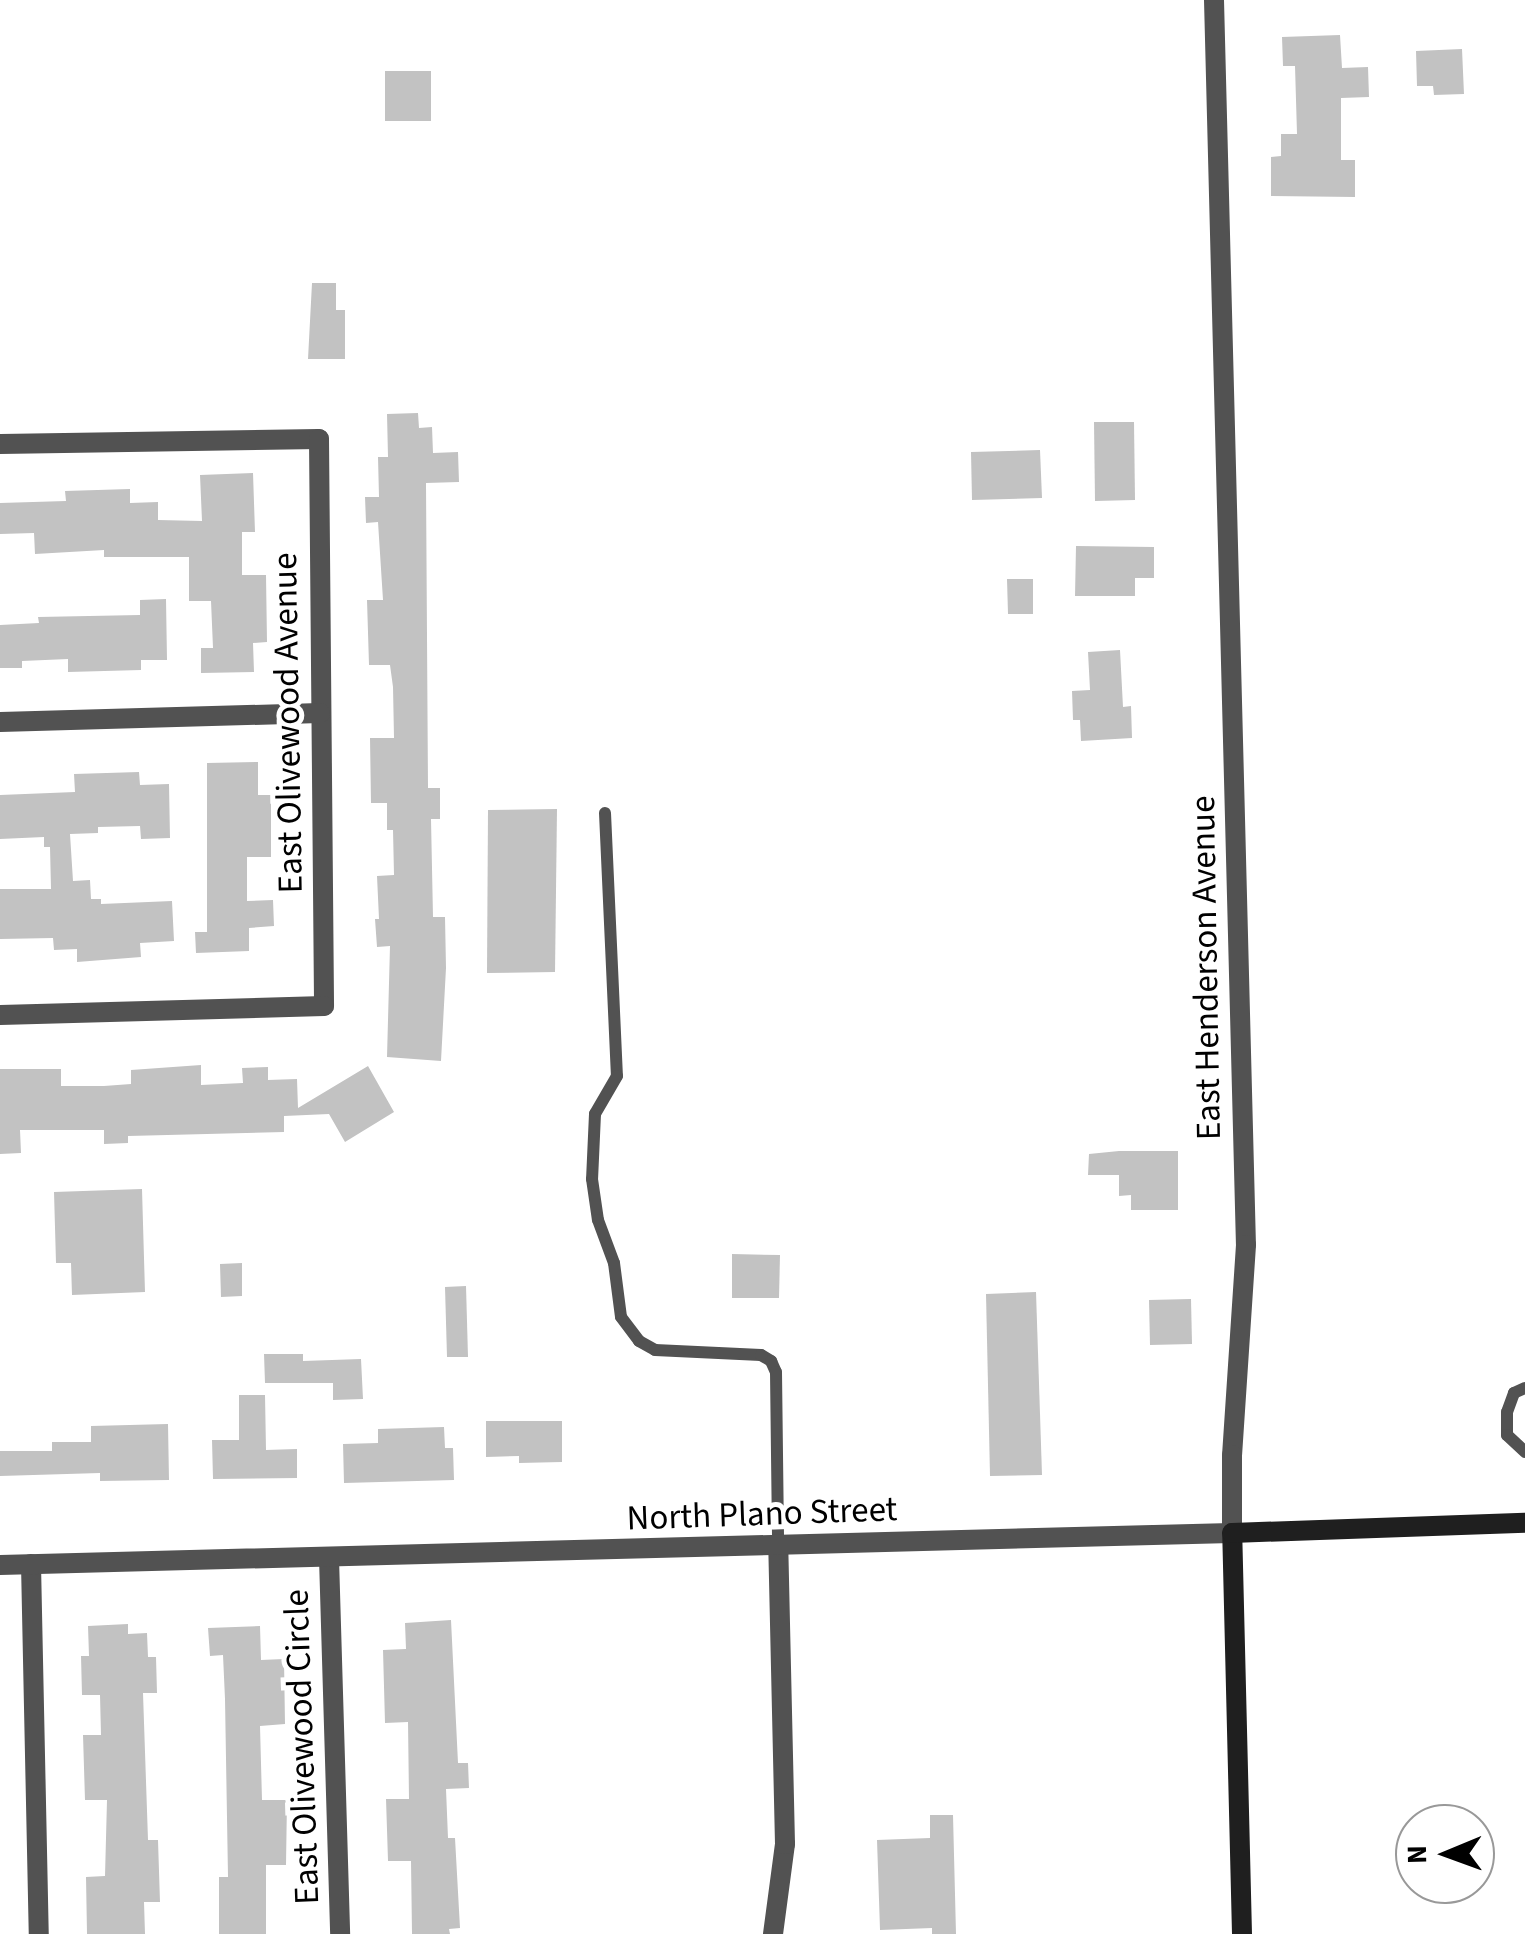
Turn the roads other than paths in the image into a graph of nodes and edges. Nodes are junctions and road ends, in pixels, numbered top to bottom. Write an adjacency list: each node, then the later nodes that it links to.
1 (1214, 0): 10 (street, East Henderson Avenue)
2 (0, 444): 3 (street, East Olivewood Avenue)
3 (320, 714): 4 (street); 6 (street, East Olivewood Avenue)
4 (0, 722)
5 (605, 813): 11 (lane)
6 (0, 1015)
7 (1525, 1388): 8 (lane)
8 (1525, 1452)
9 (1525, 1523): 10 (main road, North Plano Street)
10 (1232, 1533): 11 (street, North Plano Street); 18 (main road, East Henderson Avenue)
11 (778, 1546): 12 (street, North Plano Street); 17 (street)
12 (329, 1558): 13 (street, North Plano Street); 16 (street, East Olivewood Circle)
13 (31, 1564): 14 (street, North Plano Street); 15 (street)
14 (0, 1566)
15 (39, 1934)
16 (340, 1934)
17 (773, 1934)
18 (1242, 1934)

